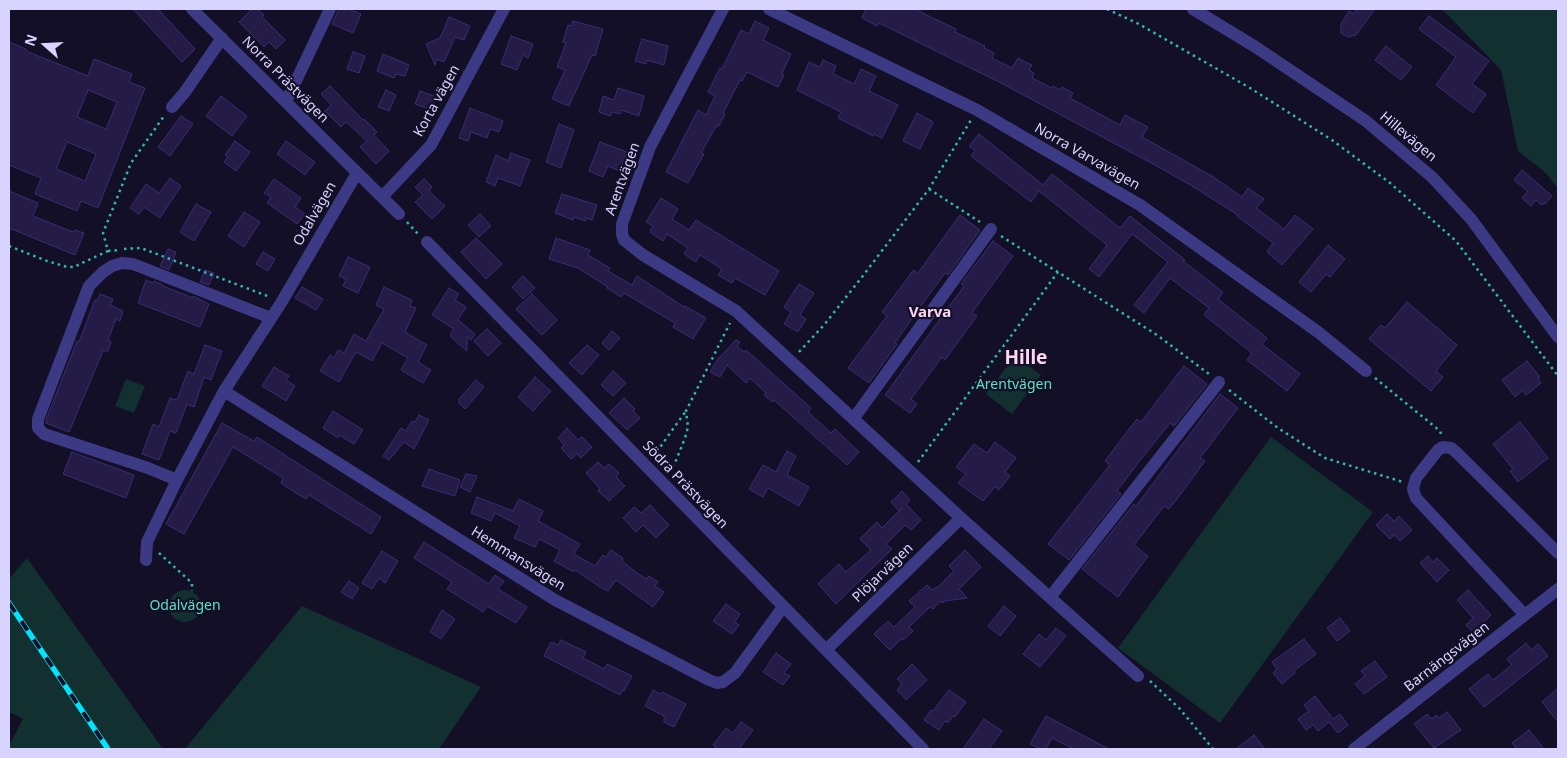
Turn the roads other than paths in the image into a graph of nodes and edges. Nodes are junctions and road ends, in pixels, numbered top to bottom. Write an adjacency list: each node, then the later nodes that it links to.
1 (192, 9): 7 (street, Norra Prästvägen)
2 (330, 9): 8 (street)
3 (504, 9): 11 (street, Korta vägen)
4 (723, 9): 20 (street, Arentvägen)
5 (770, 9): 17 (street, Norra Varvavägen)
6 (1192, 9): 16 (street, Hillevägen)
7 (222, 38): 8 (street, Norra Prästvägen); 9 (street)
8 (286, 102): 10 (street, Norra Prästvägen)
9 (172, 107)
10 (357, 172): 11 (street); 15 (street, Odalvägen)
11 (382, 197): 12 (street)
12 (399, 214)
13 (991, 229): 20 (street)
14 (426, 242): 27 (street, Södra Prästvägen)
15 (271, 318): 19 (street, Odalvägen); 21 (street)
16 (1558, 337)
17 (1366, 371)
18 (1218, 382): 26 (street)
19 (224, 391): 21 (street, Odalvägen); 27 (street, Hemmansvägen)
20 (854, 418): 22 (street, Arentvägen)
21 (177, 480): 24 (street, Odalvägen)
22 (962, 518): 26 (street, Arentvägen); 29 (street, Plöjarvägen)
23 (1558, 553): 28 (street)
24 (146, 560)
25 (1558, 589): 28 (street, Barnängsvägen)
26 (1051, 596): 30 (street, Arentvägen)
27 (783, 607): 29 (street, Södra Prästvägen)
28 (1524, 614): 32 (street, Barnängsvägen)
29 (826, 650): 31 (street, Södra Prästvägen)
30 (1138, 676)
31 (923, 749)
32 (1354, 749)

